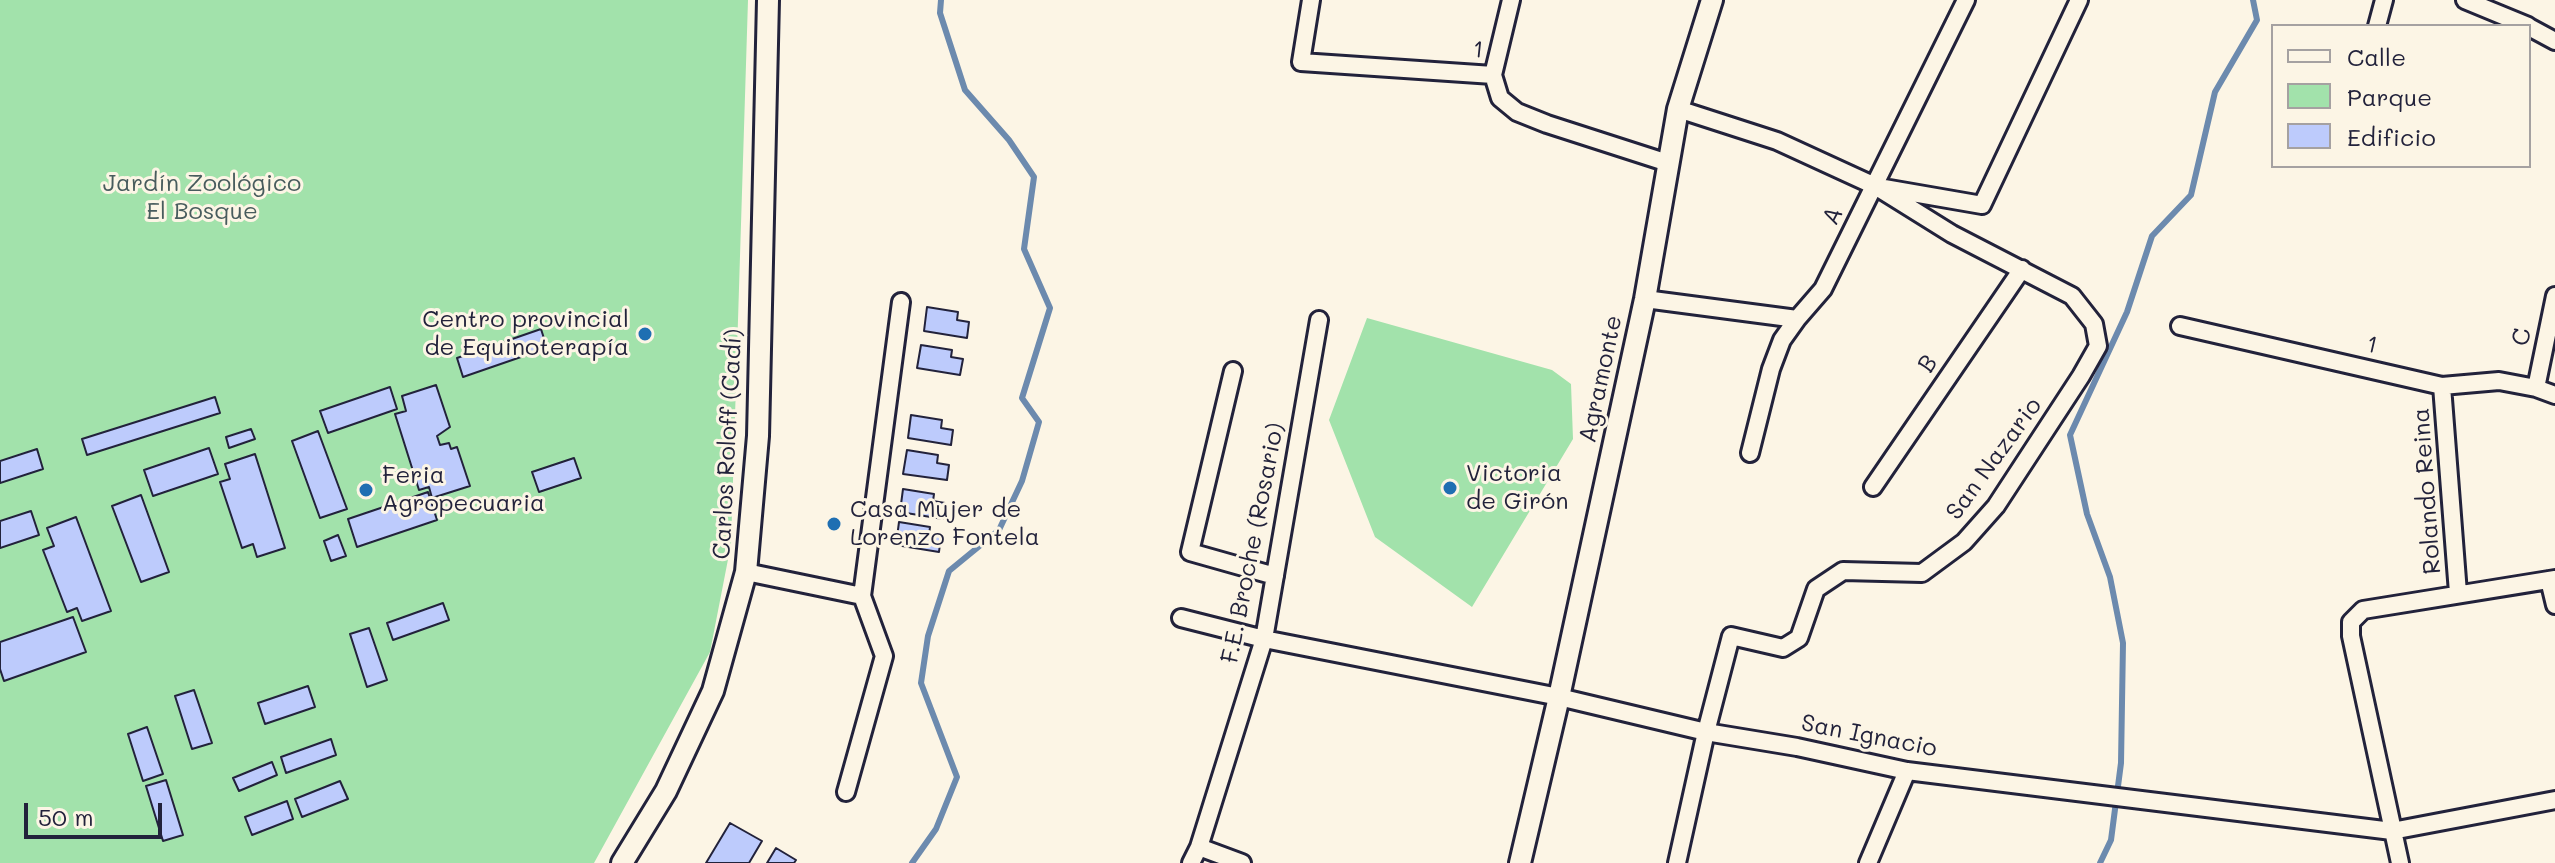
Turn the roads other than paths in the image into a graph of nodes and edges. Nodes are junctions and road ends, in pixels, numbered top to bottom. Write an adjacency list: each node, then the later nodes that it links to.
1 (768, 0): 30 (street, Carlos Roloff (Cadí))
2 (1311, 0): 13 (street, 1)
3 (1511, 0): 13 (street)
4 (1712, 0): 14 (street, Agramonte)
5 (1966, 0): 16 (street, A)
6 (2079, 0): 16 (street)
7 (2384, 0): 9 (street)
8 (2465, 0): 10 (street)
9 (2378, 24)
10 (2523, 24)
11 (2531, 28): 12 (street)
12 (2555, 41)
13 (1493, 75): 15 (street, 1)
14 (1678, 109): 15 (street, Agramonte); 16 (street)
15 (1668, 163): 19 (street, Agramonte)
16 (1875, 186): 17 (street); 21 (street, A)
17 (2022, 269): 29 (street, B); 39 (street, San Nazario)
18 (2555, 296): 26 (street, C)
19 (1645, 299): 21 (street); 38 (street, Agramonte)
20 (901, 302): 34 (street)
21 (1797, 319): 28 (street, A)
22 (1319, 320): 31 (street, F.E. Broche (Rosario))
23 (2180, 326): 25 (street, 1)
24 (1233, 371): 31 (street)
25 (2442, 386): 26 (street, 1); 33 (street, Rolando Reina)
26 (2536, 388): 27 (street, 1)
27 (2555, 395)
28 (1750, 453)
29 (1873, 487)
30 (746, 572): 34 (street); 45 (street, Carlos Roloff (Cadí))
31 (1275, 576): 37 (street, F.E. Broche (Rosario))
32 (2552, 579): 33 (street); 35 (street)
33 (2458, 593): 43 (street)
34 (862, 596): 41 (street)
35 (2555, 605)
36 (1181, 618): 37 (street, San Ignacio)
37 (1264, 639): 38 (street, San Ignacio); 44 (street, F.E. Broche (Rosario))
38 (1559, 697): 39 (street, San Ignacio); 48 (street, Agramonte)
39 (1706, 732): 40 (street, San Ignacio); 49 (street, San Nazario)
40 (1907, 771): 43 (street, San Ignacio); 50 (street)
41 (846, 792)
42 (2555, 800): 43 (street, San Ignacio)
43 (2392, 831): 51 (street)
44 (1199, 847): 46 (street, F.E. Broche (Rosario)); 47 (street)
45 (622, 863)
46 (1191, 863)
47 (1242, 863)
48 (1520, 863)
49 (1677, 863)
50 (1868, 863)
51 (2400, 863)

